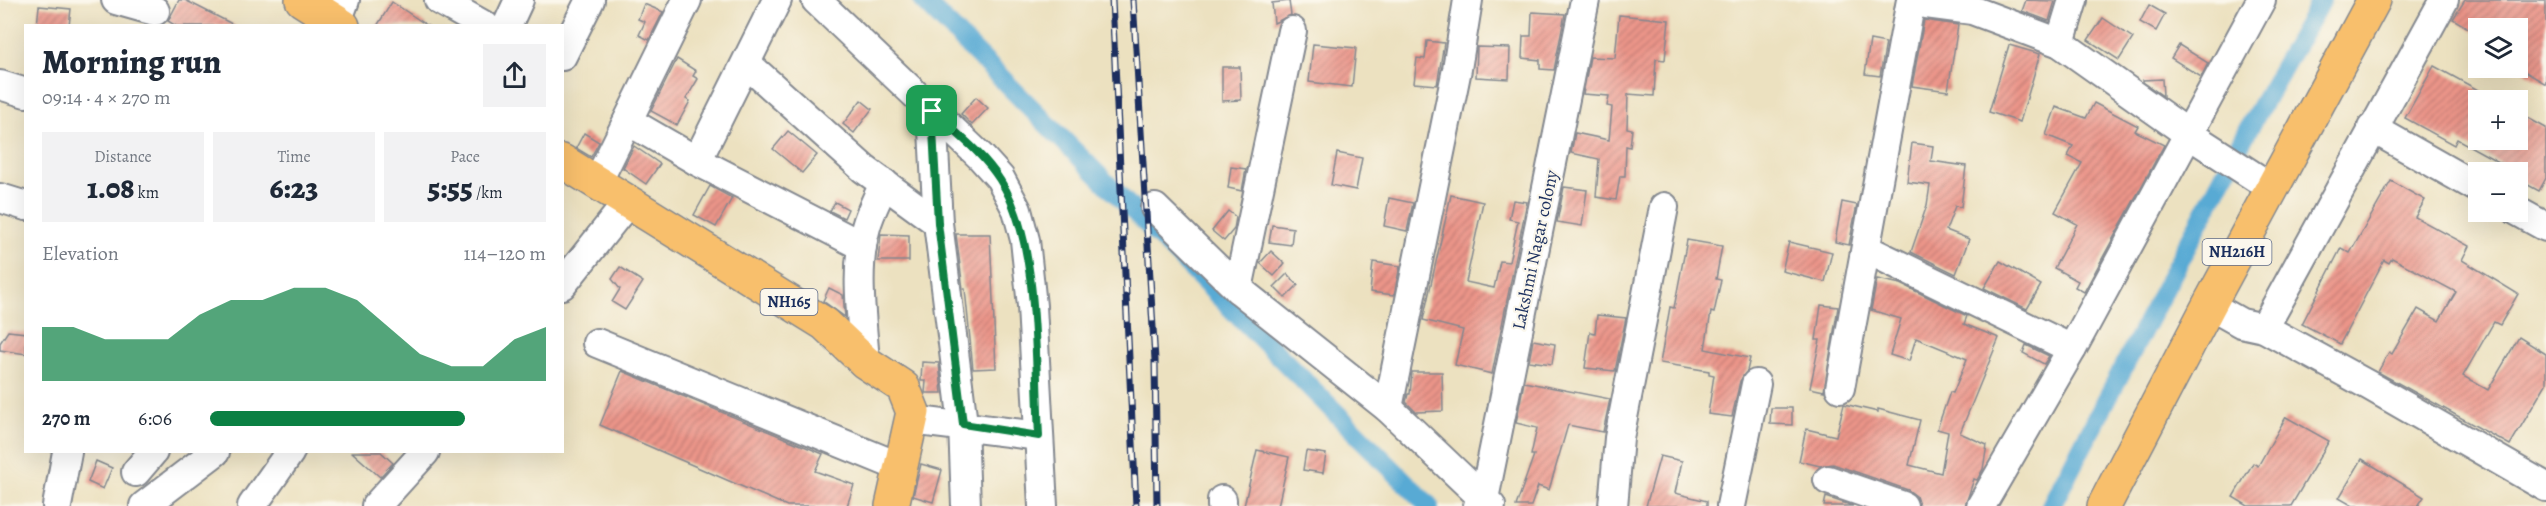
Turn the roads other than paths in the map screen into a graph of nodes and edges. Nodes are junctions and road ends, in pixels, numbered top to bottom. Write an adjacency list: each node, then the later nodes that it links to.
1 (116, 0): 16 (street)
2 (302, 0): 17 (highway)
3 (439, 0): 18 (street)
4 (519, 0): 19 (street)
5 (591, 0): 22 (street)
6 (687, 0): 27 (street)
7 (777, 0): 23 (street)
8 (816, 0): 26 (street)
9 (1468, 0): 54 (street)
10 (1585, 0): 65 (street, Lakshmi Nagar colony)
11 (2073, 0): 21 (street)
12 (2261, 0): 29 (street)
13 (2374, 0): 32 (highway, NH216H)
14 (2444, 0): 28 (street)
15 (1911, 1): 21 (street); 45 (street)
16 (156, 12)
17 (341, 16)
18 (481, 24)
19 (508, 24)
20 (1292, 31): 47 (street)
21 (2060, 43): 29 (street)
22 (564, 52)
23 (747, 64): 30 (street); 35 (street)
24 (0, 85): 25 (street)
25 (24, 92)
26 (932, 111): 42 (street); 57 (street)
27 (627, 121): 30 (street); 34 (street)
28 (2372, 128): 33 (street); 48 (street)
29 (2207, 145): 32 (street); 50 (street)
30 (697, 161): 44 (street)
31 (564, 162): 34 (highway, NH165)
32 (2262, 181): 48 (highway, NH216H)
33 (2468, 182)
34 (597, 183): 37 (highway, NH165)
35 (884, 183): 42 (street); 44 (street)
36 (0, 198): 38 (street)
37 (628, 202): 46 (street); 51 (highway, NH165)
38 (24, 205)
39 (1664, 207): 73 (street)
40 (1155, 208): 47 (street)
41 (2528, 217): 43 (street)
42 (938, 223): 56 (street)
43 (2546, 227)
44 (862, 246): 51 (street)
45 (1866, 249): 50 (street); 53 (street)
46 (564, 282)
47 (1238, 289): 54 (street)
48 (2234, 317): 64 (street); 77 (highway, NH216H)
49 (597, 343): 62 (street)
50 (2072, 349): 76 (street)
51 (865, 362): 55 (highway, NH165)
52 (1756, 384): 74 (street)
53 (1840, 388)
54 (1388, 408): 65 (street)
55 (911, 420): 56 (street); 62 (highway, NH165)
56 (963, 424): 57 (street); 71 (street)
57 (1039, 436): 72 (street)
58 (67, 453): 66 (street)
59 (214, 453): 67 (street)
60 (289, 453): 68 (street)
61 (424, 453): 69 (street)
62 (900, 467): 70 (highway, NH165)
63 (1827, 480): 75 (street)
64 (2546, 487)
65 (1484, 504)
66 (57, 506)
67 (144, 506)
68 (252, 506)
69 (376, 506)
70 (892, 506)
71 (966, 506)
72 (1043, 506)
73 (1613, 506)
74 (1731, 506)
75 (1903, 506)
76 (1981, 506)
77 (2104, 506)

